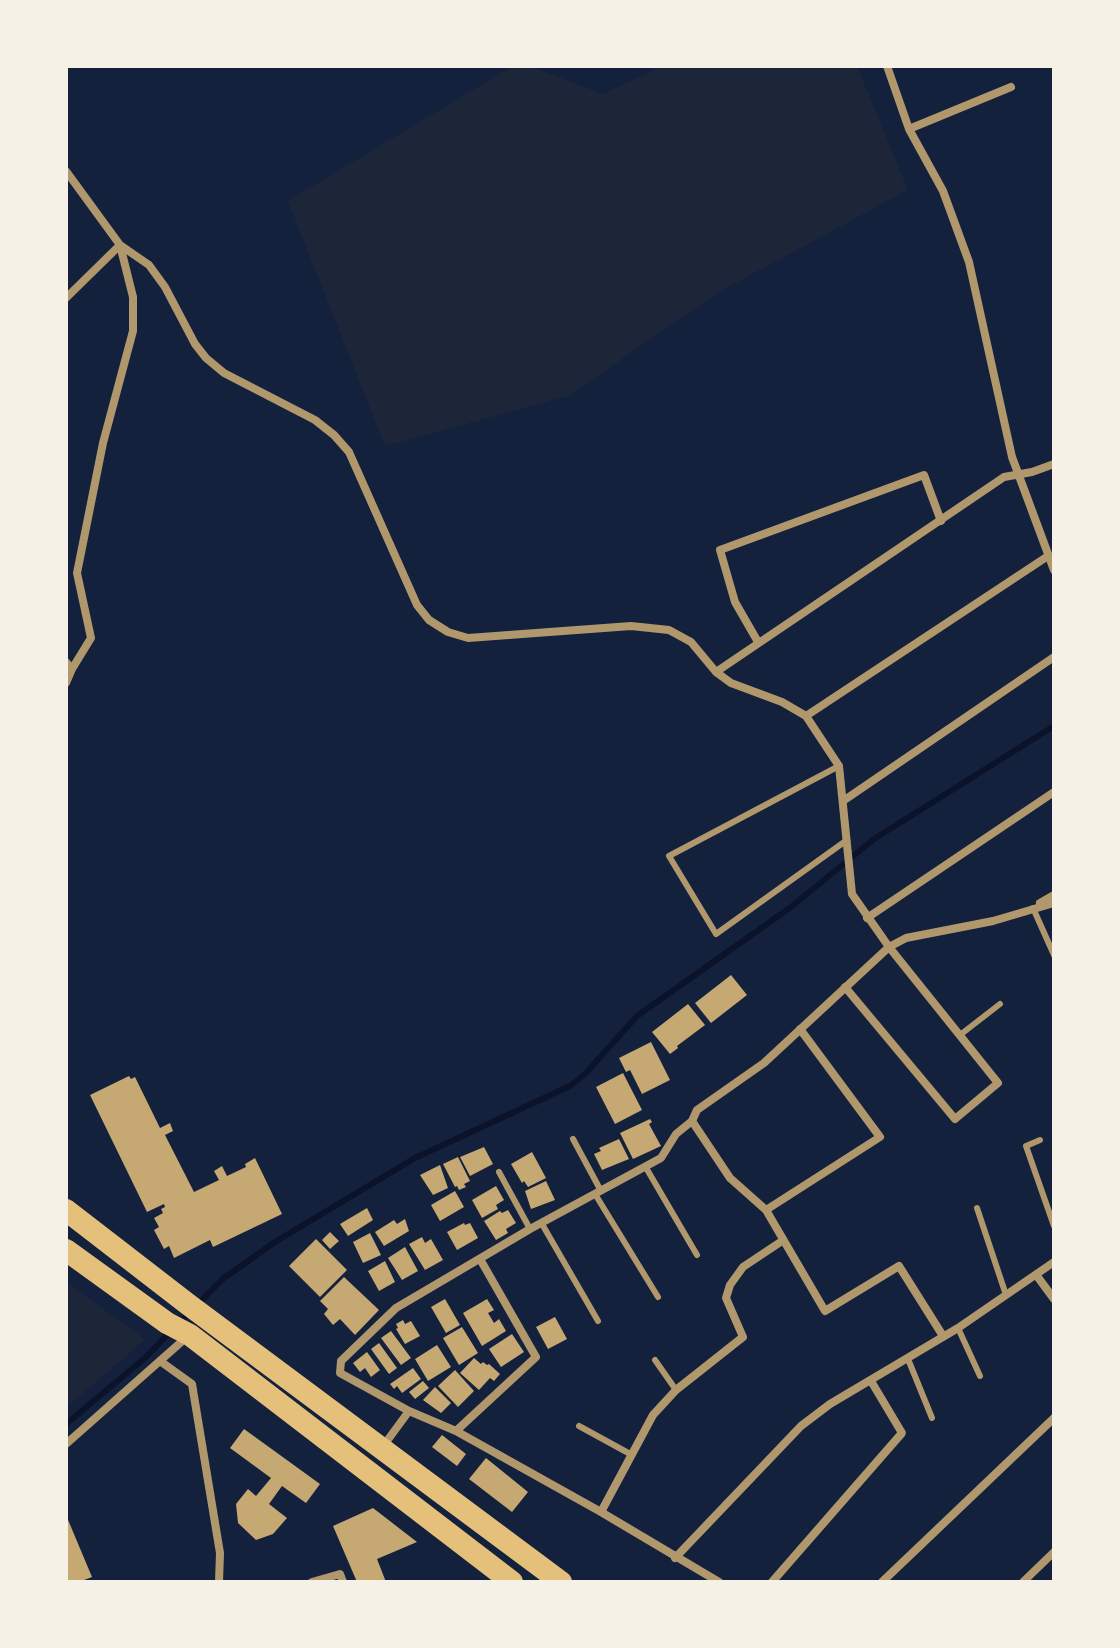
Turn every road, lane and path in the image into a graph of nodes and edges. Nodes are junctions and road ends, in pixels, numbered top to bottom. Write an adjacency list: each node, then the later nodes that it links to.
1 (887, 66): 3 (street)
2 (1011, 87): 3 (street)
3 (909, 129): 8 (street)
4 (66, 171): 5 (street)
5 (120, 245): 6 (street); 14 (street); 15 (street)
6 (66, 298)
7 (1054, 464): 8 (street)
8 (1017, 474): 9 (street); 10 (street)
9 (941, 521): 12 (street); 12 (street)
10 (1048, 556): 11 (street); 17 (street)
11 (1054, 570)
12 (758, 642): 15 (street)
13 (1054, 657): 20 (street)
14 (69, 666): 16 (street)
15 (716, 672): 17 (street)
16 (66, 683)
17 (806, 716): 18 (street)
18 (839, 766): 20 (street); 21 (lane)
19 (1054, 792): 25 (street)
20 (843, 801): 21 (street)
21 (847, 844): 25 (street)
22 (1054, 895): 24 (street)
23 (1054, 903): 24 (street)
24 (1033, 908): 26 (street); 27 (lane)
25 (867, 918): 26 (street)
26 (889, 947): 28 (street); 31 (street)
27 (1054, 955)
28 (845, 987): 30 (street); 31 (street)
29 (1000, 1004): 31 (lane)
30 (800, 1029): 32 (street); 40 (street)
31 (960, 1035)
32 (692, 1121): 35 (street); 40 (street)
33 (573, 1139): 37 (lane)
34 (1040, 1140): 42 (lane)
35 (645, 1166): 37 (street); 46 (lane)
36 (499, 1172): 43 (lane)
37 (598, 1192): 41 (street); 51 (lane)
38 (977, 1208): 50 (lane)
39 (66, 1210): 69 (highway)
40 (766, 1210): 44 (street)
41 (542, 1224): 43 (street); 53 (lane)
42 (1054, 1226)
43 (530, 1229): 47 (street)
44 (782, 1241): 56 (street); 62 (street)
45 (66, 1250): 55 (highway)
46 (697, 1255)
47 (480, 1259): 63 (street); 67 (street)
48 (1054, 1262): 49 (street)
49 (1037, 1276): 50 (street); 52 (street)
50 (1006, 1295): 54 (street)
51 (658, 1297)
52 (1054, 1299)
53 (598, 1321)
54 (958, 1328): 56 (street); 60 (lane)
55 (189, 1335): 59 (street); 77 (highway)
56 (943, 1336): 57 (street)
57 (908, 1359): 61 (street); 64 (lane)
58 (655, 1360): 62 (lane)
59 (160, 1361): 68 (street); 74 (street)
60 (980, 1376)
61 (871, 1381): 73 (street); 80 (street)
62 (676, 1390): 70 (street)
63 (409, 1411): 67 (street); 69 (street)
64 (932, 1418)
65 (1054, 1418): 81 (street)
66 (579, 1426): 70 (lane)
67 (456, 1431): 71 (street)
68 (66, 1444)
69 (381, 1448): 78 (highway)
70 (632, 1455): 71 (street)
71 (601, 1512): 73 (street)
72 (1054, 1552): 82 (street)
73 (675, 1558): 79 (street)
74 (219, 1582)
75 (312, 1582): 76 (street)
76 (343, 1582)
77 (512, 1582)
78 (561, 1582)
79 (719, 1582)
80 (772, 1582)
81 (882, 1582)
82 (1023, 1582)

